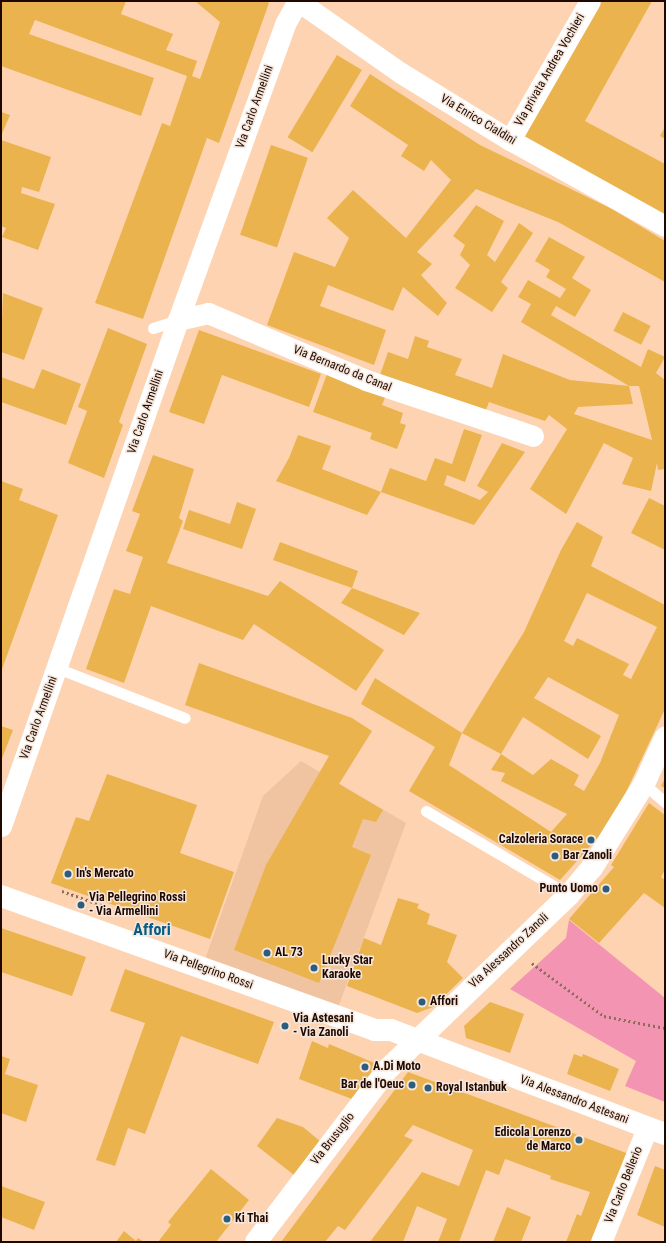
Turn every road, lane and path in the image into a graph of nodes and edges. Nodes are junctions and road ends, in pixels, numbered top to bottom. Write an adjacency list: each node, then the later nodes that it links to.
1 (298, 1): 3 (street, Via Enrico Cialdini); 5 (street, Via Carlo Armellini)
2 (590, 1): 3 (street, Via privata Andrea Vochieri)
3 (510, 140): 4 (street, Via Enrico Cialdini)
4 (665, 226)
5 (178, 320): 6 (lane, Via Bernardo da Canal); 7 (street, Via Bernardo da Canal); 8 (street, Via Carlo Armellini)
6 (153, 328)
7 (533, 436)
8 (57, 668): 9 (lane); 14 (street, Via Carlo Armellini)
9 (185, 718)
10 (665, 738): 11 (main road, Via Alessandro Zanoli)
11 (644, 784): 12 (lane); 16 (main road, Via Alessandro Zanoli)
12 (665, 802)
13 (426, 811): 16 (lane)
14 (1, 826)
15 (62, 891): 18 (path)
16 (569, 895): 21 (main road, Via Alessandro Zanoli)
17 (1, 896): 21 (main road, Via Pellegrino Rossi)
18 (112, 909)
19 (530, 960): 20 (path)
20 (665, 1028)
21 (415, 1041): 22 (main road, Via Alessandro Astesani); 23 (main road, Via Brusuglio)
22 (656, 1131): 24 (street, Via Carlo Bellerio)
23 (256, 1242)
24 (601, 1242)

